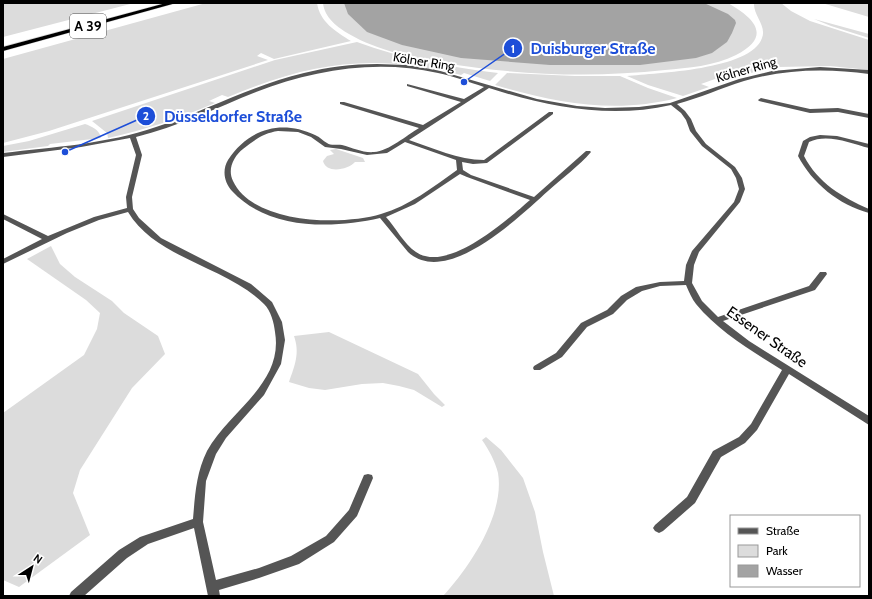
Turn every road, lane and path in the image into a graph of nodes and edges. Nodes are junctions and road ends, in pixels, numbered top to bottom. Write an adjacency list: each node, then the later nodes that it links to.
1 (152, 3): 3 (highway, A 39)
2 (173, 3): 4 (highway, A 39)
3 (3, 43)
4 (3, 49)
5 (869, 72): 11 (street, Kölner Ring)
6 (409, 85): 9 (street)
7 (489, 86): 9 (street); 11 (street, Kölner Ring); 15 (street, Kölner Ring)
8 (761, 100): 13 (street)
9 (464, 101): 14 (street)
10 (342, 103): 14 (street)
11 (673, 104): 30 (street)
12 (551, 113): 20 (street)
13 (869, 116)
14 (423, 127): 16 (street)
15 (133, 137): 19 (street, Kölner Ring); 23 (street)
16 (404, 140): 20 (street); 26 (street)
17 (869, 146): 24 (street)
18 (588, 152): 22 (street)
19 (3, 155)
20 (459, 159): 21 (street)
21 (460, 171): 22 (street); 26 (street)
22 (534, 199): 26 (street)
23 (130, 209): 27 (street); 36 (street)
24 (869, 211)
25 (3, 216): 27 (street)
26 (382, 216)
27 (47, 239): 28 (street)
28 (3, 262)
29 (823, 274): 31 (street)
30 (688, 284): 31 (street, Essener Straße); 32 (street)
31 (717, 320): 33 (street, Essener Straße)
32 (537, 368)
33 (786, 369): 34 (street, Essener Straße); 37 (street)
34 (869, 421)
35 (368, 478): 38 (street)
36 (198, 522): 38 (street); 39 (street)
37 (659, 528)
38 (213, 591)
39 (75, 596)

